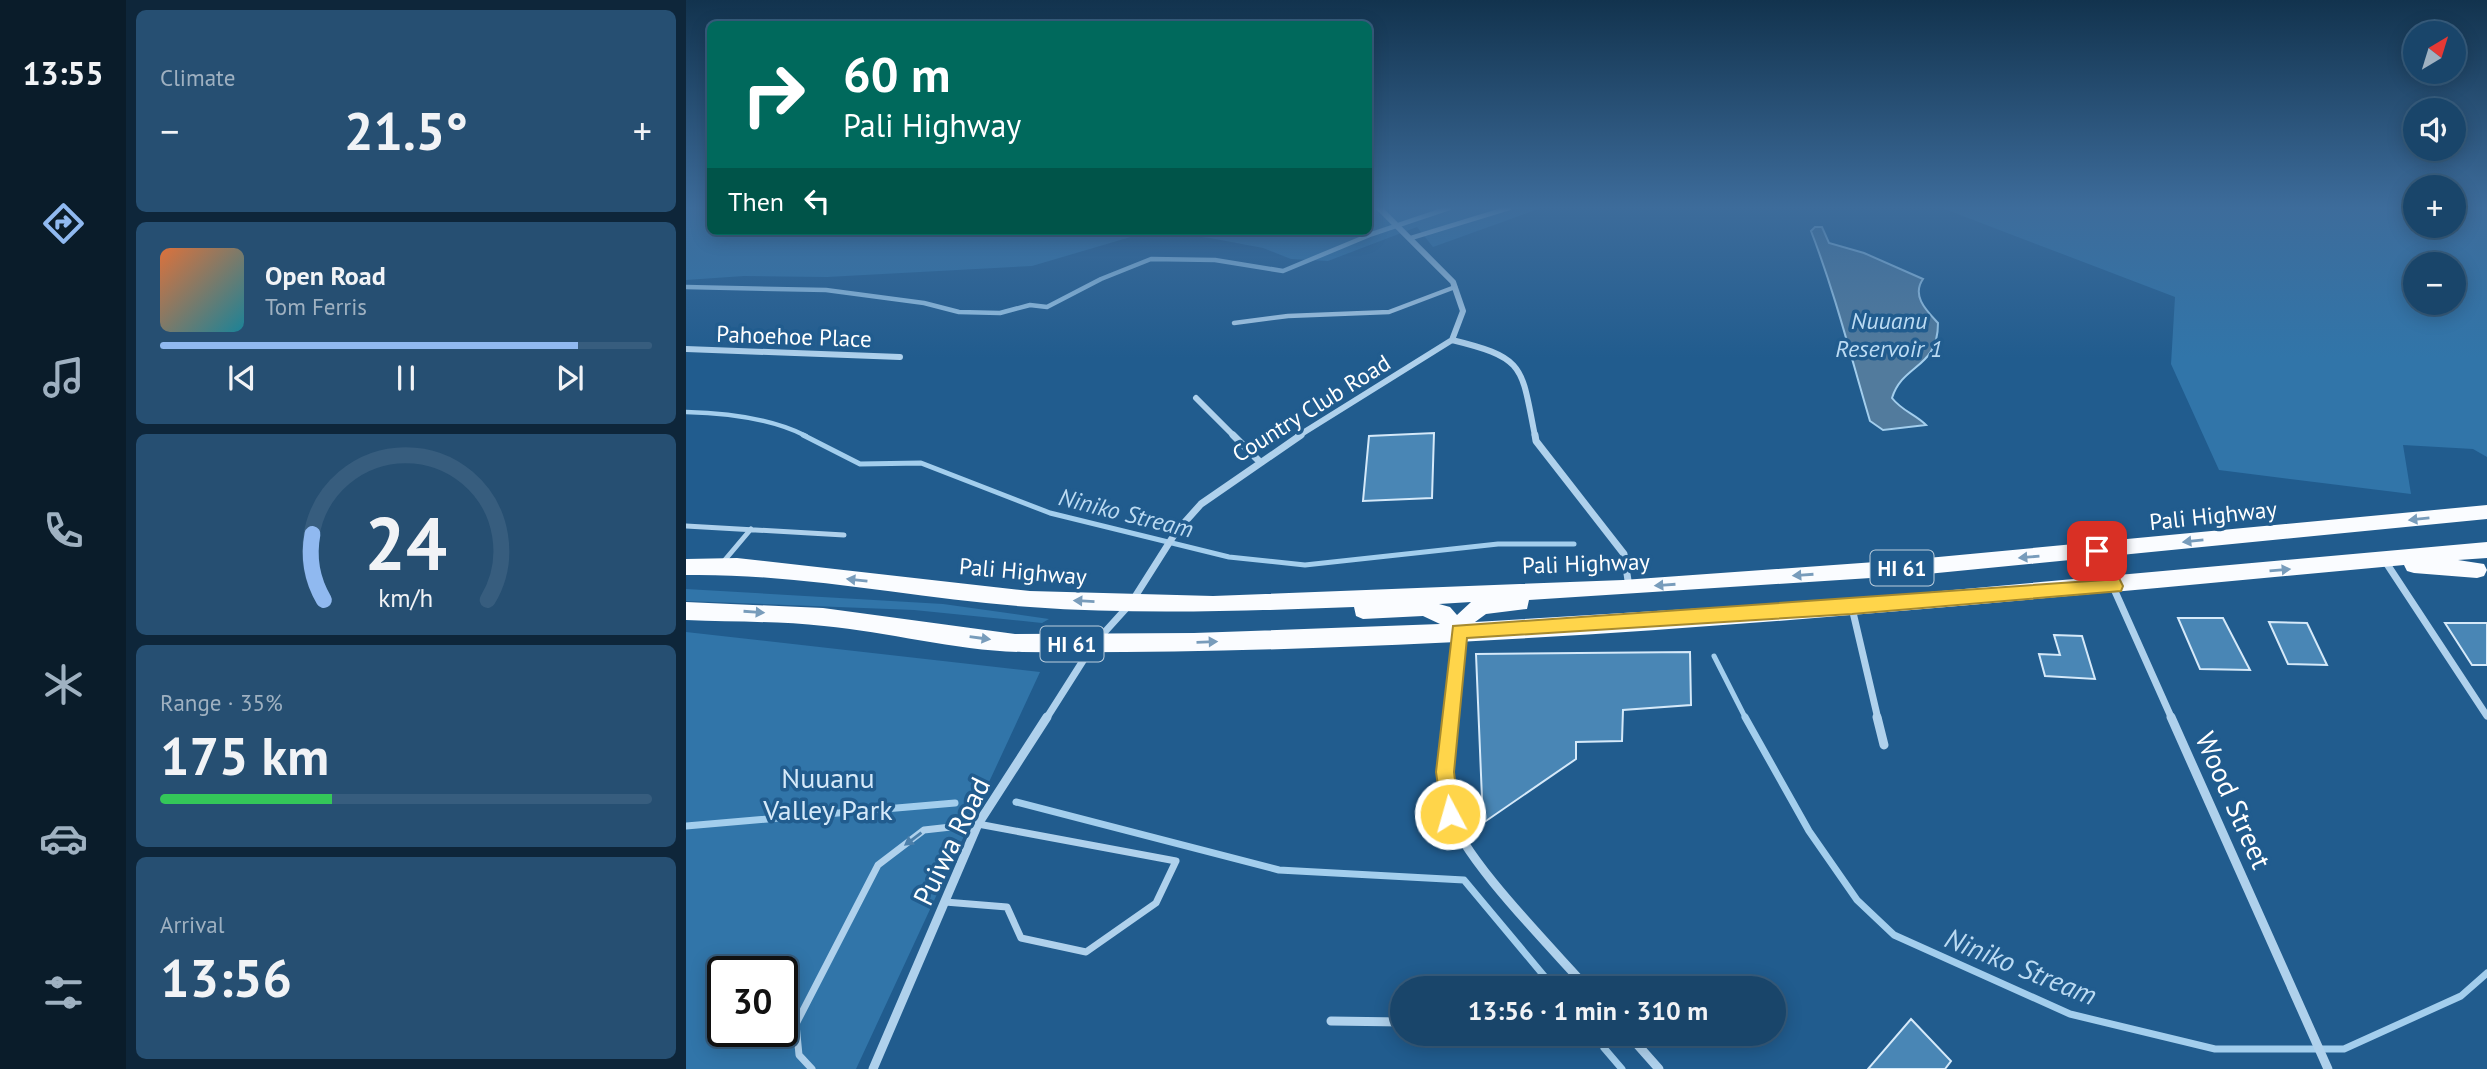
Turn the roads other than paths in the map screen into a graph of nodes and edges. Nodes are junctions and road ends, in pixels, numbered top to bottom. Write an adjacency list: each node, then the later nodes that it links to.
1 (1429, 258): 2 (street)
2 (1455, 287): 3 (lane); 4 (street)
3 (1234, 323)
4 (1452, 340): 8 (street, Country Club Road); 20 (street)
5 (686, 349): 6 (street, Pahoehoe Place)
6 (900, 357)
7 (1196, 398): 8 (street)
8 (1259, 461): 22 (street, Country Club Road)
9 (2487, 512): 14 (highway, Pali Highway / HI 61, one-way to 14)
10 (686, 526): 11 (lane)
11 (751, 529): 12 (lane); 16 (lane)
12 (844, 536)
13 (2487, 550): 15 (highway, HI 61)
14 (2097, 551): 19 (street, Wood Street); 20 (highway, Pali Highway / HI 61, one-way to 20)
15 (2385, 561): 18 (highway); 19 (highway, HI 61, one-way to 15); 27 (street)
16 (720, 566): 17 (highway, Pali Highway / HI 61); 22 (highway, Pali Highway / HI 61, one-way to 16)
17 (686, 567)
18 (2482, 570)
19 (2115, 586): 23 (highway, HI 61); 38 (street, Wood Street)
20 (1626, 588): 21 (highway, Pali Highway / HI 61); 25 (highway)
21 (1323, 599): 22 (highway, Pali Highway / HI 61); 25 (highway)
22 (1131, 603): 26 (street, Country Club Road)
23 (1852, 607): 25 (highway, HI 61); 28 (street)
24 (686, 611): 26 (highway, HI 61, one-way to 26)
25 (1459, 632): 26 (highway, HI 61, one-way to 25); 31 (street)
26 (1093, 645): 29 (street, Puiwa Road)
27 (2487, 716)
28 (1884, 745)
29 (978, 824): 30 (street, Puiwa Road); 30 (lane); 35 (lane, one-way to 35)
30 (944, 902): 36 (street, Puiwa Road)
31 (1577, 976)
32 (1331, 1021): 33 (street)
33 (1390, 1022)
34 (1639, 1046): 37 (street)
35 (812, 1069)
36 (873, 1069)
37 (1659, 1069)
38 (2328, 1069)

